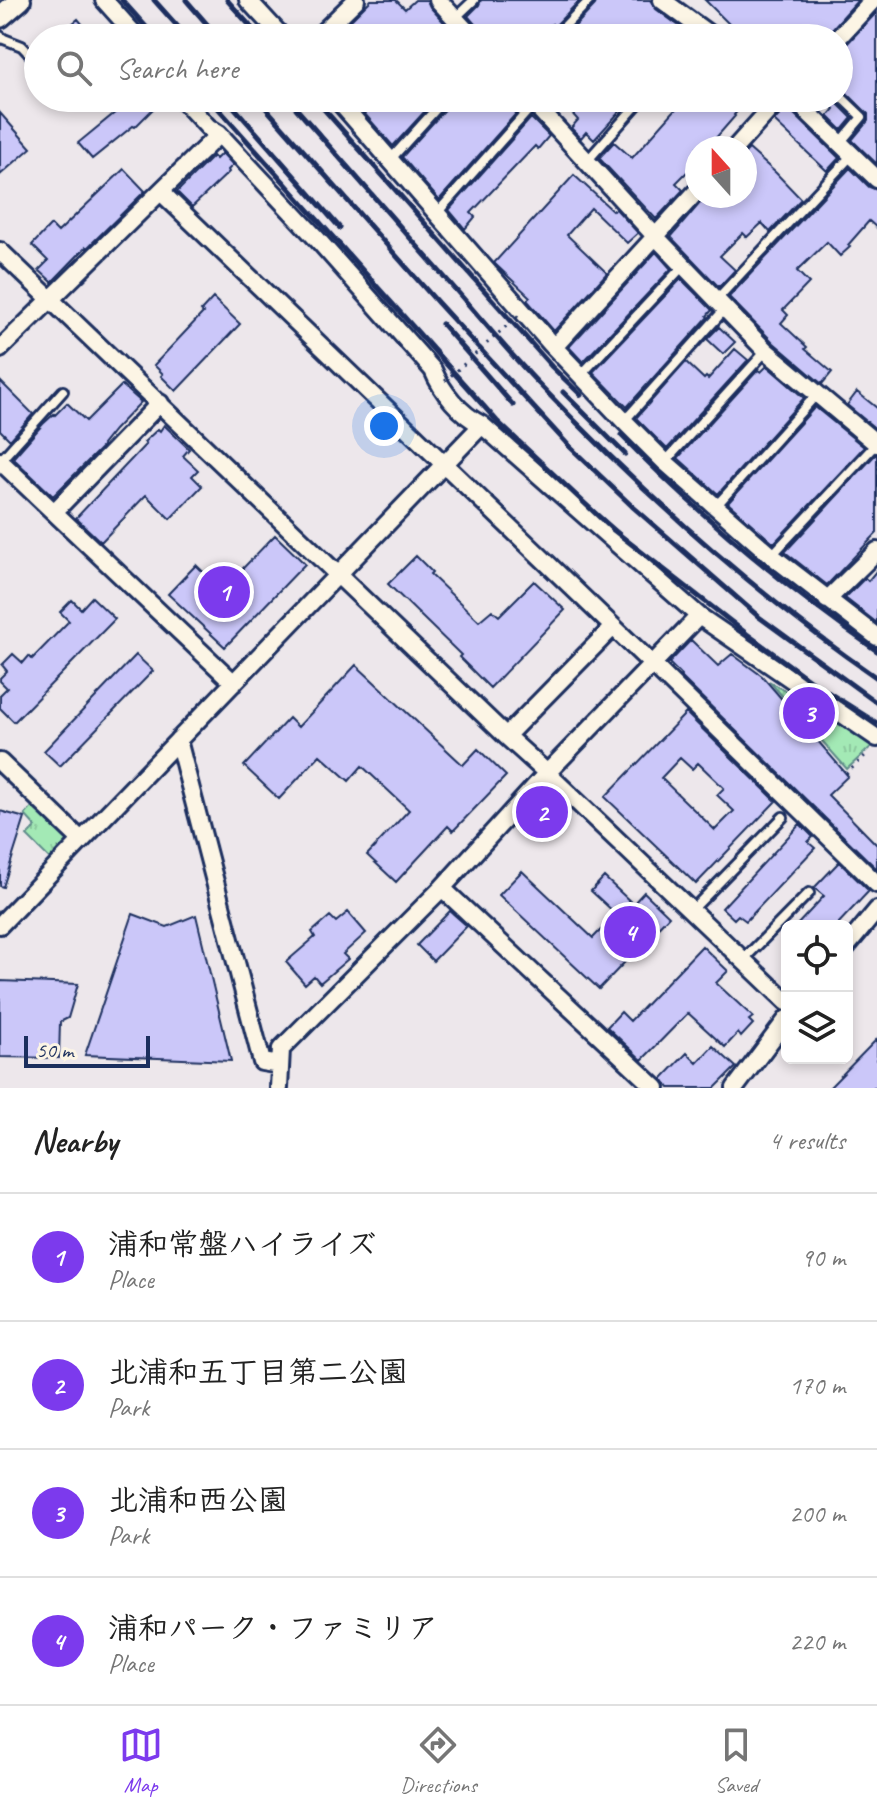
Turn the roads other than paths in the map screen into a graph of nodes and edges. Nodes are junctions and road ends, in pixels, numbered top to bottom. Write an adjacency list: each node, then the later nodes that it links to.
1 (20, 0): 10 (street)
2 (104, 0): 12 (street)
3 (248, 0): 13 (street)
4 (356, 0): 14 (street)
5 (438, 0): 11 (street)
6 (474, 0): 11 (lane)
7 (590, 0): 16 (lane)
8 (662, 0): 17 (street)
9 (873, 0): 18 (street)
10 (0, 17)
11 (455, 18): 15 (street)
12 (125, 24)
13 (270, 24)
14 (331, 24)
15 (460, 24)
16 (567, 24)
17 (691, 24)
18 (851, 24)
19 (0, 36): 20 (lane)
20 (24, 48)
21 (853, 108): 32 (lane)
22 (194, 112): 30 (street)
23 (348, 112): 33 (street)
24 (433, 112): 33 (lane)
25 (523, 112): 38 (lane)
26 (542, 112): 34 (street)
27 (631, 112): 34 (lane)
28 (767, 112): 31 (street)
29 (808, 112): 32 (street)
30 (219, 134): 36 (street); 52 (street)
31 (746, 136)
32 (846, 149): 35 (street); 43 (lane)
33 (389, 160): 38 (street)
34 (587, 162): 39 (street)
35 (877, 179)
36 (161, 192): 42 (street); 56 (street)
37 (685, 204): 39 (street)
38 (436, 214): 44 (street)
39 (656, 237): 41 (street); 44 (street)
40 (0, 251): 42 (street)
41 (684, 265): 43 (street); 47 (lane)
42 (50, 299): 45 (street); 50 (street)
43 (721, 304): 46 (street); 51 (lane)
44 (554, 347): 47 (street)
45 (0, 349)
46 (766, 351): 49 (street); 55 (lane)
47 (581, 376): 51 (street)
48 (63, 391): 54 (lane)
49 (817, 394): 53 (street); 57 (lane)
50 (160, 403): 58 (street); 61 (street)
51 (624, 421): 55 (street)
52 (482, 425): 56 (street); 63 (street)
53 (877, 444): 60 (lane)
54 (0, 461): 58 (street)
55 (665, 462): 57 (street)
56 (444, 465): 61 (street); 64 (street)
57 (716, 506): 60 (street)
58 (54, 512): 67 (street)
59 (877, 551): 62 (street)
60 (772, 556): 62 (street)
61 (338, 574): 67 (street); 68 (street)
62 (827, 600): 65 (street)
63 (699, 616): 66 (street); 69 (street)
64 (613, 627): 66 (street); 68 (street)
65 (877, 637)
66 (653, 665): 72 (street); 75 (street)
67 (234, 683): 70 (street)
68 (506, 736): 72 (street)
69 (877, 738)
70 (178, 740): 74 (street); 85 (street)
71 (0, 762): 74 (street)
72 (547, 773): 76 (street); 78 (street)
73 (783, 817): 78 (lane)
74 (81, 840): 80 (street)
75 (877, 884)
76 (442, 888): 85 (street); 87 (street)
77 (809, 893): 82 (lane)
78 (692, 910): 82 (street)
79 (877, 910): 81 (street)
80 (0, 925)
81 (853, 939)
82 (744, 959): 83 (street)
83 (781, 996)
84 (781, 1027): 88 (street)
85 (280, 1065): 86 (street)
86 (279, 1088)
87 (656, 1088)
88 (735, 1088)

